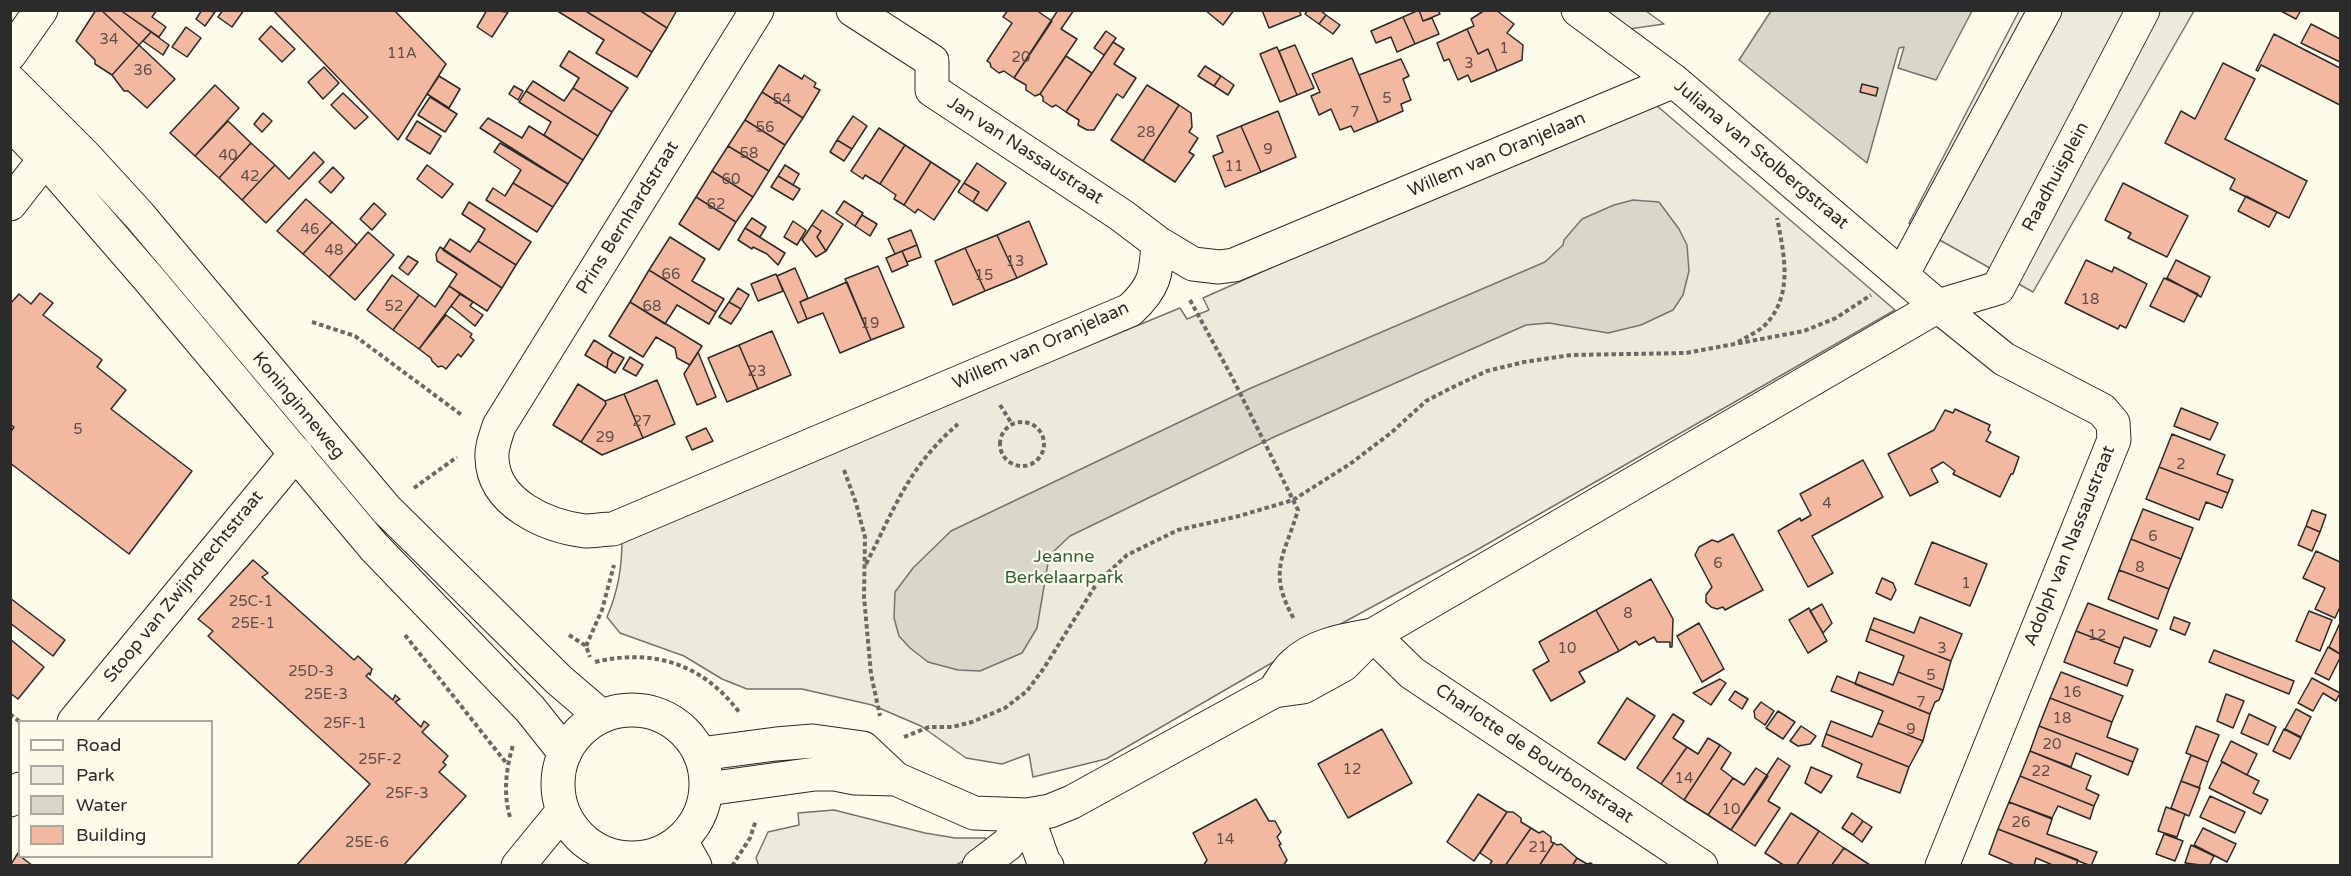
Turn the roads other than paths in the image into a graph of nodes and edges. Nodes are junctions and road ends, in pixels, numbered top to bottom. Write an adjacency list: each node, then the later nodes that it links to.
1 (41, 10): 7 (street)
2 (757, 10): 17 (street, Prins Bernhardstraat)
3 (853, 10): 13 (street, Jan van Nassaustraat)
4 (1578, 10): 9 (street, Juliana van Stolbergstraat)
5 (2045, 10): 14 (street)
6 (2143, 10): 15 (street, Raadhuisplein)
7 (10, 54)
8 (10, 81): 20 (street, Koninginneweg)
9 (1674, 81): 13 (street, Willem van Oranjelaan); 14 (street, Juliana van Stolbergstraat)
10 (10, 123): 11 (street, Koninginneweg)
11 (45, 159): 12 (street); 16 (street, Koninginneweg)
12 (10, 204)
13 (1158, 243): 17 (street, Willem van Oranjelaan)
14 (1902, 275): 15 (street, Juliana van Stolbergstraat)
15 (1938, 306): 18 (street); 35 (street, Adolph van Nassaustraat)
16 (296, 453): 21 (street, Stoop van Zwijndrechtstraat); 22 (street, Koninginneweg)
17 (613, 529)
18 (1373, 635): 19 (street); 19 (street); 34 (street, Charlotte de Bourbonstraat)
19 (1274, 691): 27 (street)
20 (601, 716): 22 (street); 23 (street)
21 (76, 720)
22 (565, 753): 26 (street)
23 (700, 754): 24 (street); 25 (street)
24 (896, 779): 25 (street); 27 (street)
25 (707, 789): 28 (street)
26 (563, 811): 29 (street); 31 (street)
27 (1027, 815): 32 (street); 33 (street)
28 (688, 853): 30 (street)
29 (584, 857): 30 (street)
30 (642, 862)
31 (518, 866)
32 (979, 866)
33 (1047, 866)
34 (1701, 866)
35 (1942, 866)

